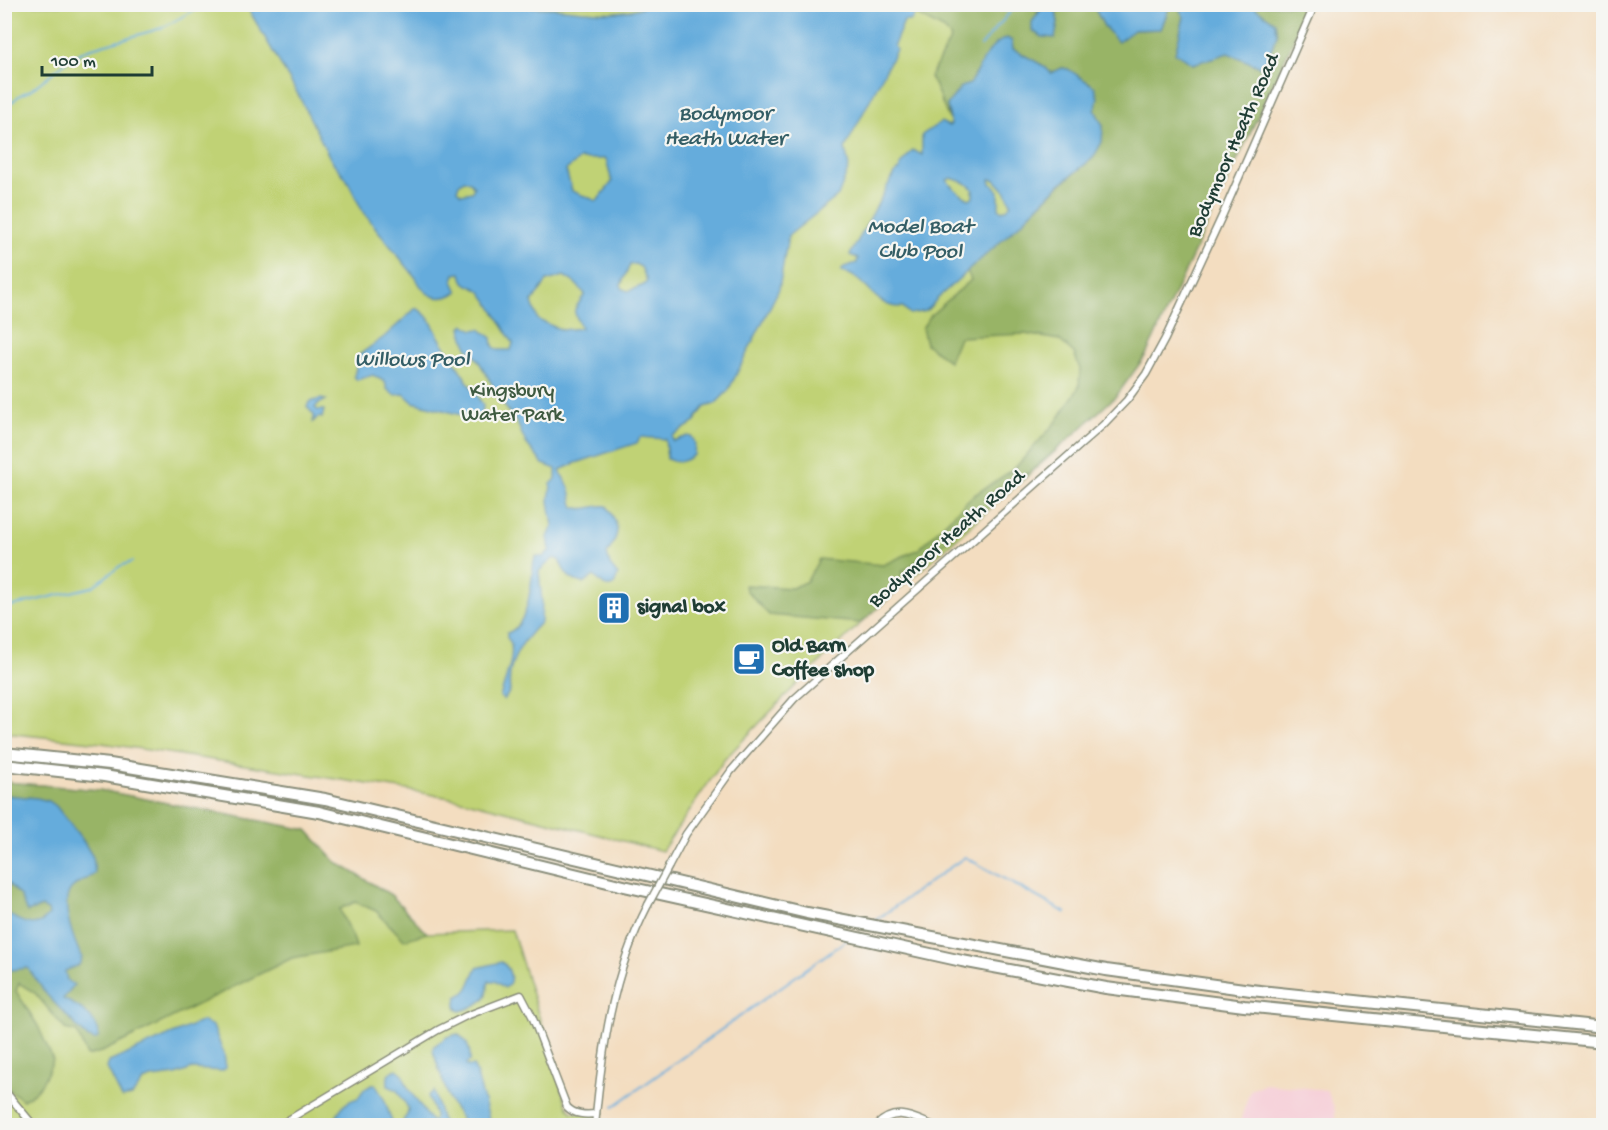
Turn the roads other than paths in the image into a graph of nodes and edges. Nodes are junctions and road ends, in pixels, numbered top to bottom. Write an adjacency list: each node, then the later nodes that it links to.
1 (1315, 4): 7 (street, Bodymoor Heath Road, bridge)
2 (4, 753): 4 (highway)
3 (4, 765): 5 (highway)
4 (1604, 1026)
5 (1604, 1042)
6 (4, 1090): 8 (street)
7 (596, 1114): 9 (street); 10 (street, Bodymoor Heath Road)
8 (34, 1125)
9 (269, 1125)
10 (595, 1125)
11 (876, 1125): 12 (street)
12 (934, 1125)

